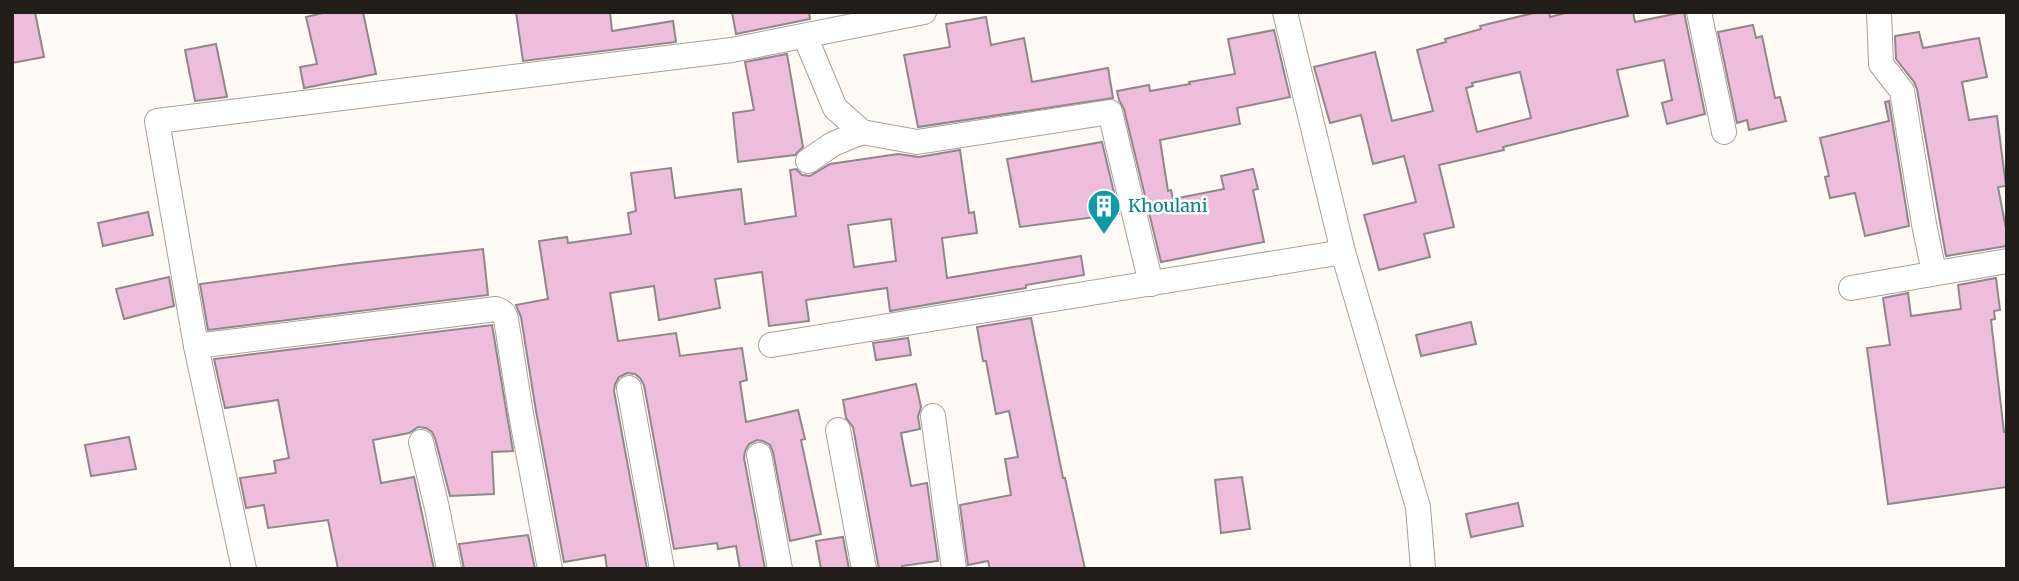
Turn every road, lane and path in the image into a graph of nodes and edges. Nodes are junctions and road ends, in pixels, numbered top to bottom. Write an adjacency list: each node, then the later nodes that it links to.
1 (924, 12): 5 (street)
2 (1285, 12): 9 (street)
3 (1699, 12): 7 (street)
4 (1880, 12): 11 (street)
5 (805, 36): 6 (street); 15 (street)
6 (862, 132): 8 (street); 12 (street)
7 (1724, 132)
8 (808, 160)
9 (1343, 252): 12 (street); 28 (street)
10 (2007, 261): 11 (street)
11 (1934, 272): 13 (street)
12 (1151, 284): 14 (street)
13 (1851, 288)
14 (772, 345)
15 (196, 346): 21 (street); 23 (street)
16 (629, 388): 24 (street)
17 (933, 416): 27 (street)
18 (838, 430): 26 (street)
19 (421, 442): 22 (street)
20 (759, 455): 25 (street)
21 (244, 569)
22 (449, 569)
23 (550, 569)
24 (662, 569)
25 (780, 569)
26 (864, 569)
27 (954, 569)
28 (1423, 569)

